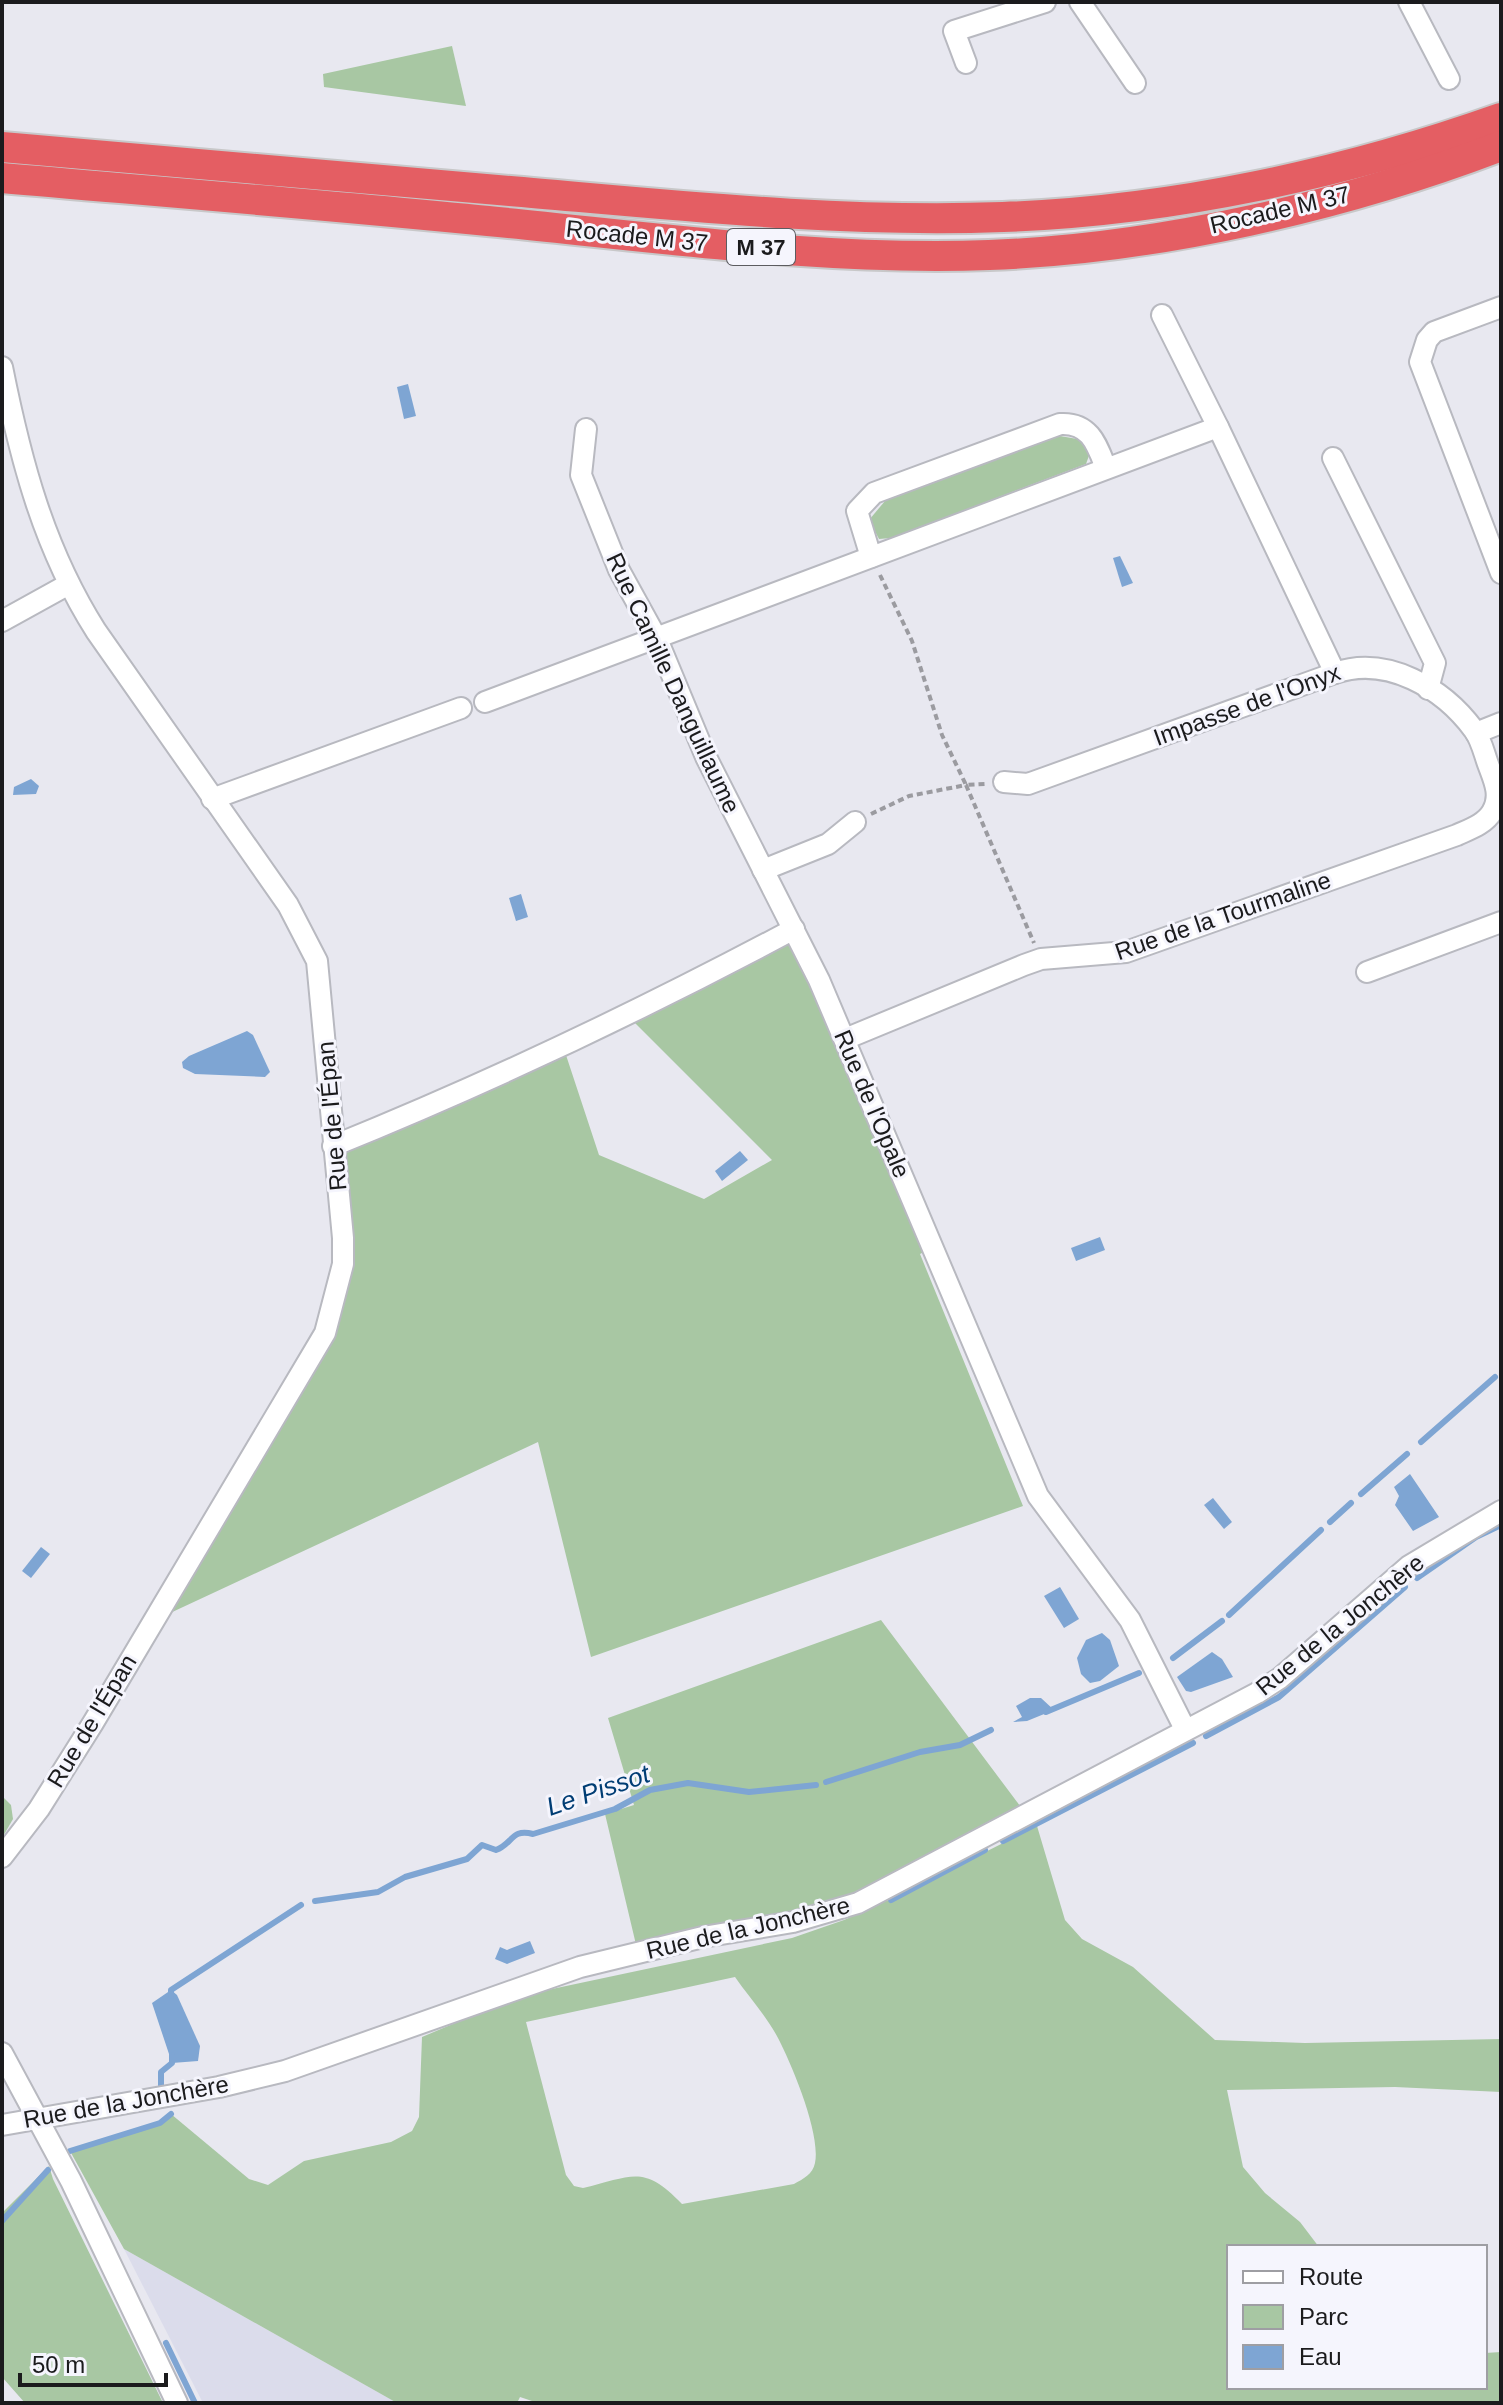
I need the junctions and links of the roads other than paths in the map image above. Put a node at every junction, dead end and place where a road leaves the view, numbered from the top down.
1 (1045, 2) edge
2 (1080, 2) edge
3 (1409, 2) edge
4 (966, 63) dead end
5 (1449, 79) dead end
6 (1135, 83) dead end
7 (1501, 118) edge
8 (1501, 146) edge
9 (2, 147) edge
10 (2, 178) edge
11 (1501, 307) edge
12 (1162, 315) dead end
13 (2, 367) edge
14 (1218, 427) junction
15 (586, 429) dead end
16 (1333, 458) dead end
17 (1106, 468) junction
18 (871, 557) junction
19 (1501, 573) edge
20 (69, 584) junction
21 (2, 621) edge
22 (657, 639) junction
23 (1335, 673) junction
24 (1428, 689) junction
25 (485, 702) dead end
26 (461, 708) dead end
27 (1501, 723) edge
28 (1476, 733) junction
29 (1004, 782) dead end
30 (212, 799) junction
31 (1497, 813) edge
32 (855, 822) road end
33 (763, 870) junction
34 (1501, 922) edge
35 (794, 929) junction
36 (1367, 972) dead end
37 (845, 1039) junction
38 (333, 1146) junction
39 (1501, 1511) edge
40 (1185, 1729) junction
41 (2, 1857) edge
42 (2, 2053) edge
43 (37, 2121) junction
44 (2, 2125) edge
45 (177, 2403) edge

1 - 4 street
2 - 6 street
3 - 5 street
7 - 9 highway, Rocade M 37 / M 37
8 - 10 highway, Rocade M 37 / M 37
11 - 19 street
12 - 14 street
13 - 20 street, Rue de l'Épan
14 - 17 street
14 - 23 street
15 - 22 street, Rue Camille Danguillaume
16 - 24 street
17 - 18 street
17 - 18 street
18 - 22 street
20 - 21 street
20 - 30 street, Rue de l'Épan
22 - 25 street
22 - 33 street, Rue Camille Danguillaume
23 - 24 street, Impasse de l'Onyx
23 - 29 street, Impasse de l'Onyx
24 - 28 street, Impasse de l'Onyx
26 - 30 street
27 - 28 street
28 - 31 street, Rue de la Tourmaline
30 - 38 street, Rue de l'Épan
31 - 37 street, Rue de la Tourmaline
32 - 33 street
33 - 35 street, Rue Camille Danguillaume
34 - 36 street
35 - 37 street, Rue de l'Opale
35 - 38 street
37 - 40 street, Rue de l'Opale
38 - 41 street, Rue de l'Épan
39 - 40 street, Rue de la Jonchère
40 - 43 street, Rue de la Jonchère
42 - 43 street
43 - 44 street, Rue de la Jonchère
43 - 45 street

